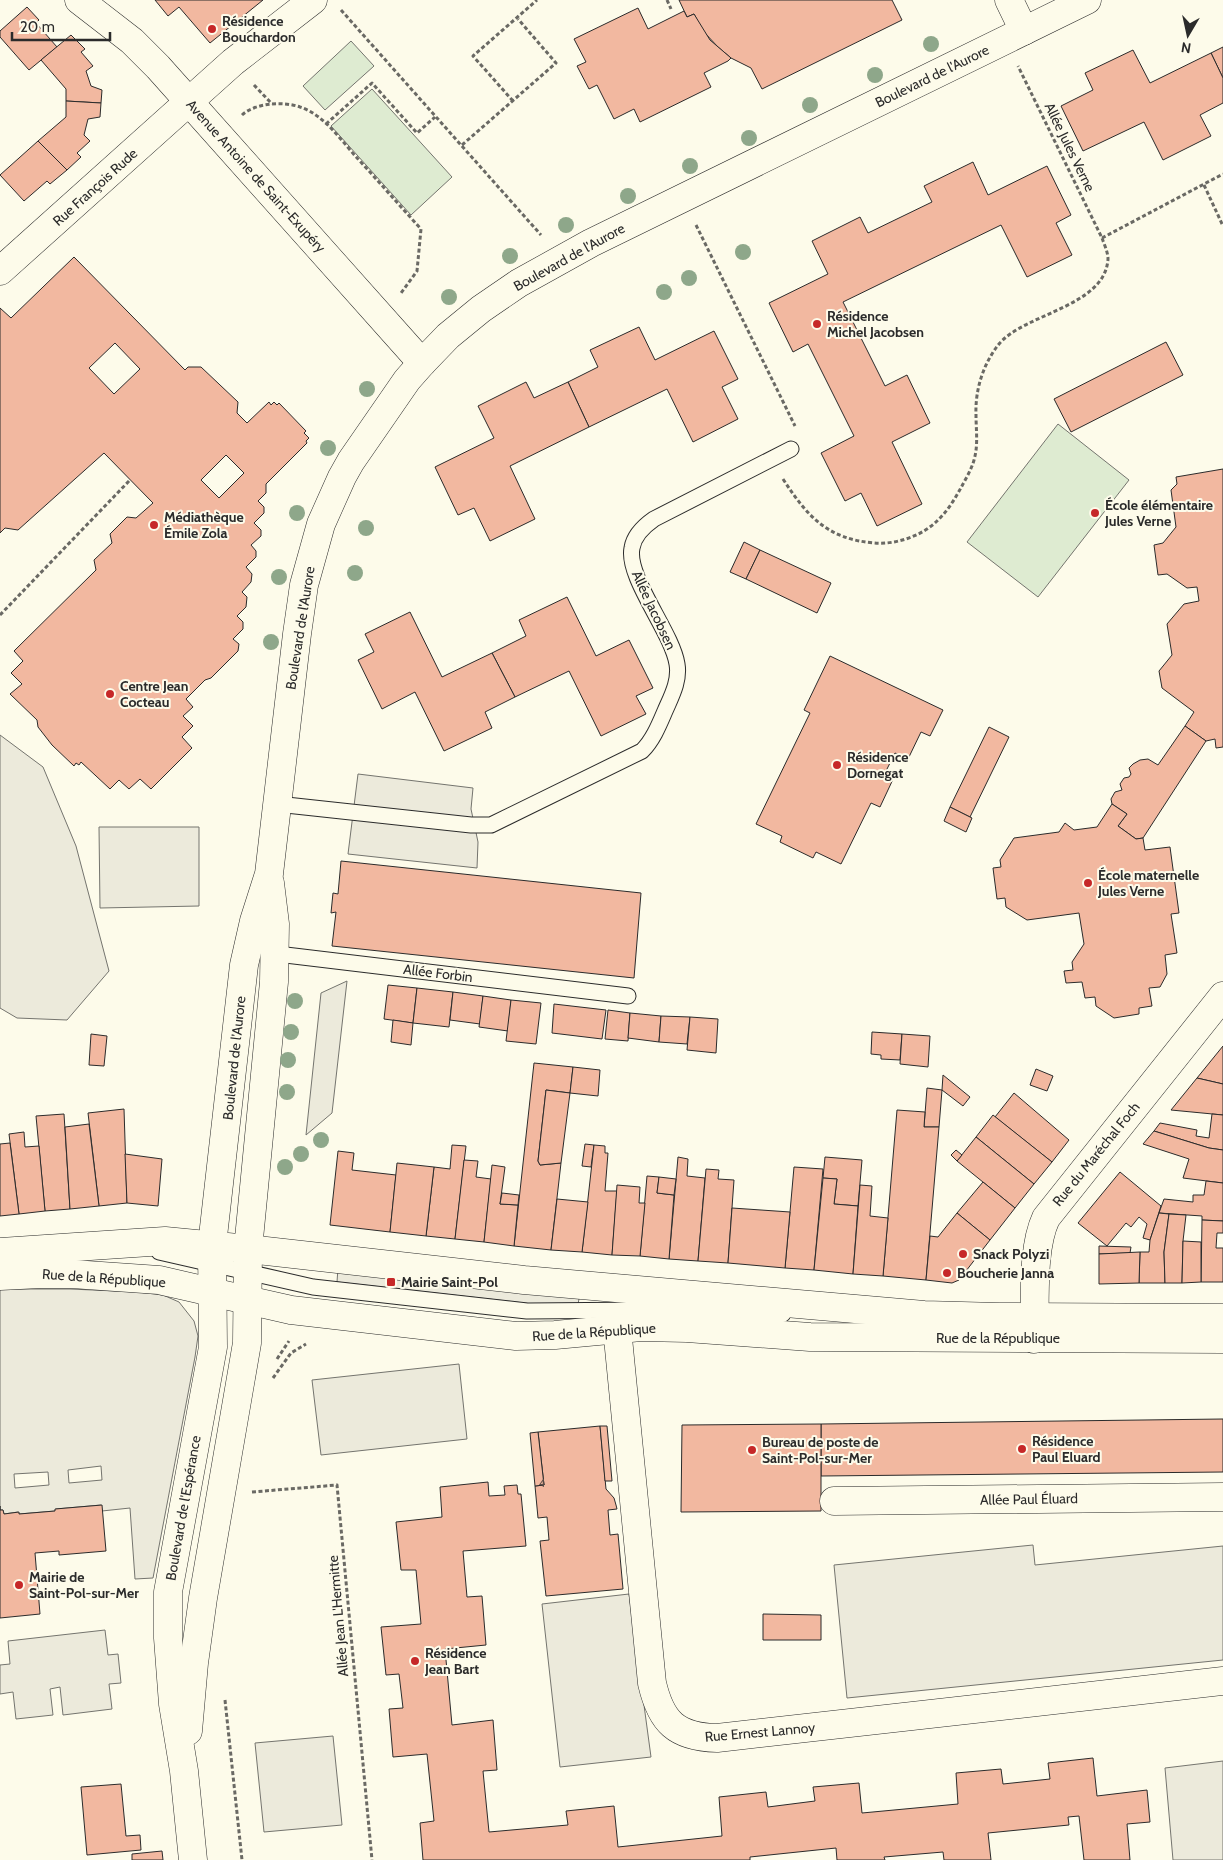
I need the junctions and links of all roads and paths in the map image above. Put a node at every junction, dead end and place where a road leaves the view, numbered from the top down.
1 (79, 0) edge
2 (537, 0) edge
3 (666, 0) edge
4 (1009, 0) edge
5 (1086, 0) edge
6 (326, 4) edge
7 (671, 9) dead end
8 (518, 18) junction
9 (1024, 31) junction
10 (1018, 66) dead end
11 (513, 100) junction
12 (190, 102) junction
13 (435, 117) junction
14 (326, 124) junction
15 (219, 135) junction
16 (462, 145) junction
17 (1223, 174) edge
18 (1204, 185) junction
19 (684, 198) junction
20 (1223, 226) edge
21 (1102, 238) junction
22 (561, 259) junction
23 (0, 271) edge
24 (380, 316) junction
25 (422, 363) junction
26 (791, 449) joint
27 (771, 459) junction
28 (130, 480) dead end
29 (0, 615) edge
30 (277, 804) junction
31 (269, 874) junction
32 (247, 951) junction
33 (275, 954) junction
34 (628, 996) dead end
35 (1223, 996) edge
36 (0, 1252) edge
37 (213, 1255) junction
38 (248, 1261) junction
39 (0, 1276) edge
40 (213, 1292) junction
41 (248, 1300) junction
42 (1223, 1318) edge
43 (617, 1328) junction
44 (1035, 1328) junction
45 (1223, 1339) edge
46 (222, 1493) junction
47 (1223, 1497) edge
48 (834, 1501) dead end
49 (1223, 1681) edge
50 (225, 1700) dead end
51 (184, 1770) junction
52 (193, 1860) edge
53 (242, 1860) edge
54 (372, 1860) edge

1 - 12 street, Avenue Antoine de Saint-Exupéry
2 - 8 path
3 - 7 path
4 - 9 street
5 - 9 street, Boulevard de l'Aurore
6 - 12 street, Rue François Rude
6 - 13 path
8 - 11 path
8 - 11 path
9 - 19 street, Boulevard de l'Aurore
10 - 21 path, Allée Jules Verne
11 - 16 path
12 - 15 street, Avenue Antoine de Saint-Exupéry
12 - 23 street, Rue François Rude
13 - 14 path
13 - 16 path
14 - 15 path
14 - 24 path
15 - 24 street, Avenue Antoine de Saint-Exupéry
16 - 22 path
17 - 18 path
18 - 20 path
18 - 21 path
19 - 22 street, Boulevard de l'Aurore
19 - 26 path
21 - 27 path, Allée Jules Verne
22 - 25 street, Boulevard de l'Aurore
24 - 25 street, Avenue Antoine de Saint-Exupéry
25 - 30 street, Boulevard de l'Aurore
26 - 27 lane, Allée Jacobsen
27 - 30 lane, Allée Jacobsen
28 - 29 path
30 - 31 street, Boulevard de l'Aurore
31 - 32 street, Boulevard de l'Aurore
31 - 33 street, Boulevard de l'Aurore
32 - 33 lane, Allée Forbin
32 - 37 street, Boulevard de l'Aurore
33 - 34 lane, Allée Forbin
33 - 38 street, Boulevard de l'Aurore
35 - 44 street, Rue du Maréchal Foch
36 - 37 street, Rue de la République
37 - 38 street, Rue de la République
37 - 40 street, Boulevard de l'Espérance
38 - 41 street, Boulevard de l'Espérance
38 - 44 street, Rue de la République
39 - 40 street, Rue de la République
40 - 41 street, Rue de la République
40 - 51 street, Boulevard de l'Espérance
41 - 43 street, Rue de la République
41 - 46 street, Boulevard de l'Espérance
42 - 44 street, Rue de la République
43 - 44 street, Rue de la République
43 - 49 street, Rue Ernest Lannoy
44 - 45 street, Rue de la République
46 - 51 street, Boulevard de l'Espérance
46 - 54 path, Allée Jean L'Hermitte
47 - 48 street, Allée Paul Éluard
50 - 53 path
51 - 52 street, Boulevard de l'Espérance

